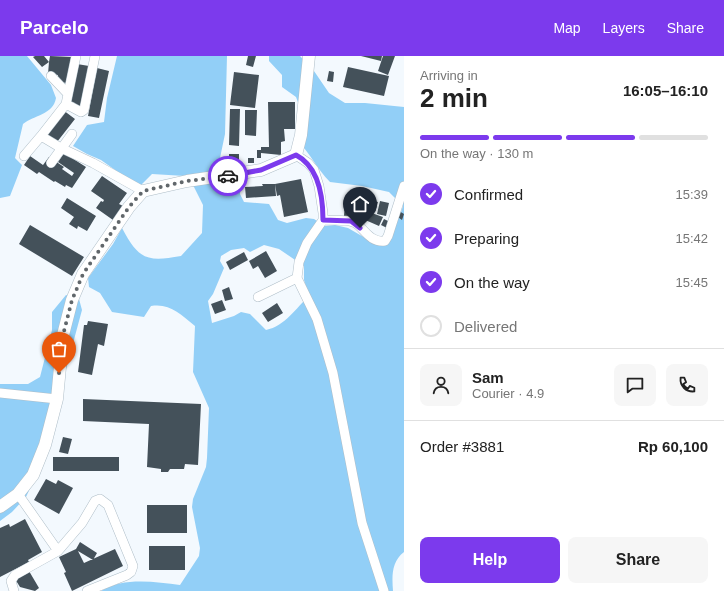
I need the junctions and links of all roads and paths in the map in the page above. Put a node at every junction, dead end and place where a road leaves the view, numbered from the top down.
1 (76, 56) edge
2 (95, 56) edge
3 (309, 56) edge
4 (51, 76) dead end
5 (67, 99) junction
6 (72, 134) dead end
7 (41, 136) junction
8 (61, 148) junction
9 (296, 155) junction
10 (24, 156) dead end
11 (51, 163) dead end
12 (404, 186) edge
13 (143, 191) junction
14 (323, 220) junction
15 (297, 278) junction
16 (258, 297) dead end
17 (0, 393) edge
18 (57, 399) junction
19 (18, 494) junction
20 (0, 507) edge
21 (58, 551) junction
22 (14, 591) edge
23 (87, 591) edge
24 (384, 591) edge

1 - 5 street
2 - 5 street
3 - 9 main road
4 - 5 street
5 - 7 street
6 - 8 street
7 - 8 street
7 - 10 street
8 - 11 street
8 - 13 street
9 - 13 main road
9 - 14 street
12 - 14 street
13 - 18 main road
14 - 15 street
15 - 16 street
15 - 24 street
17 - 18 street
18 - 19 main road
19 - 20 main road
19 - 21 street
21 - 22 street
21 - 23 street

